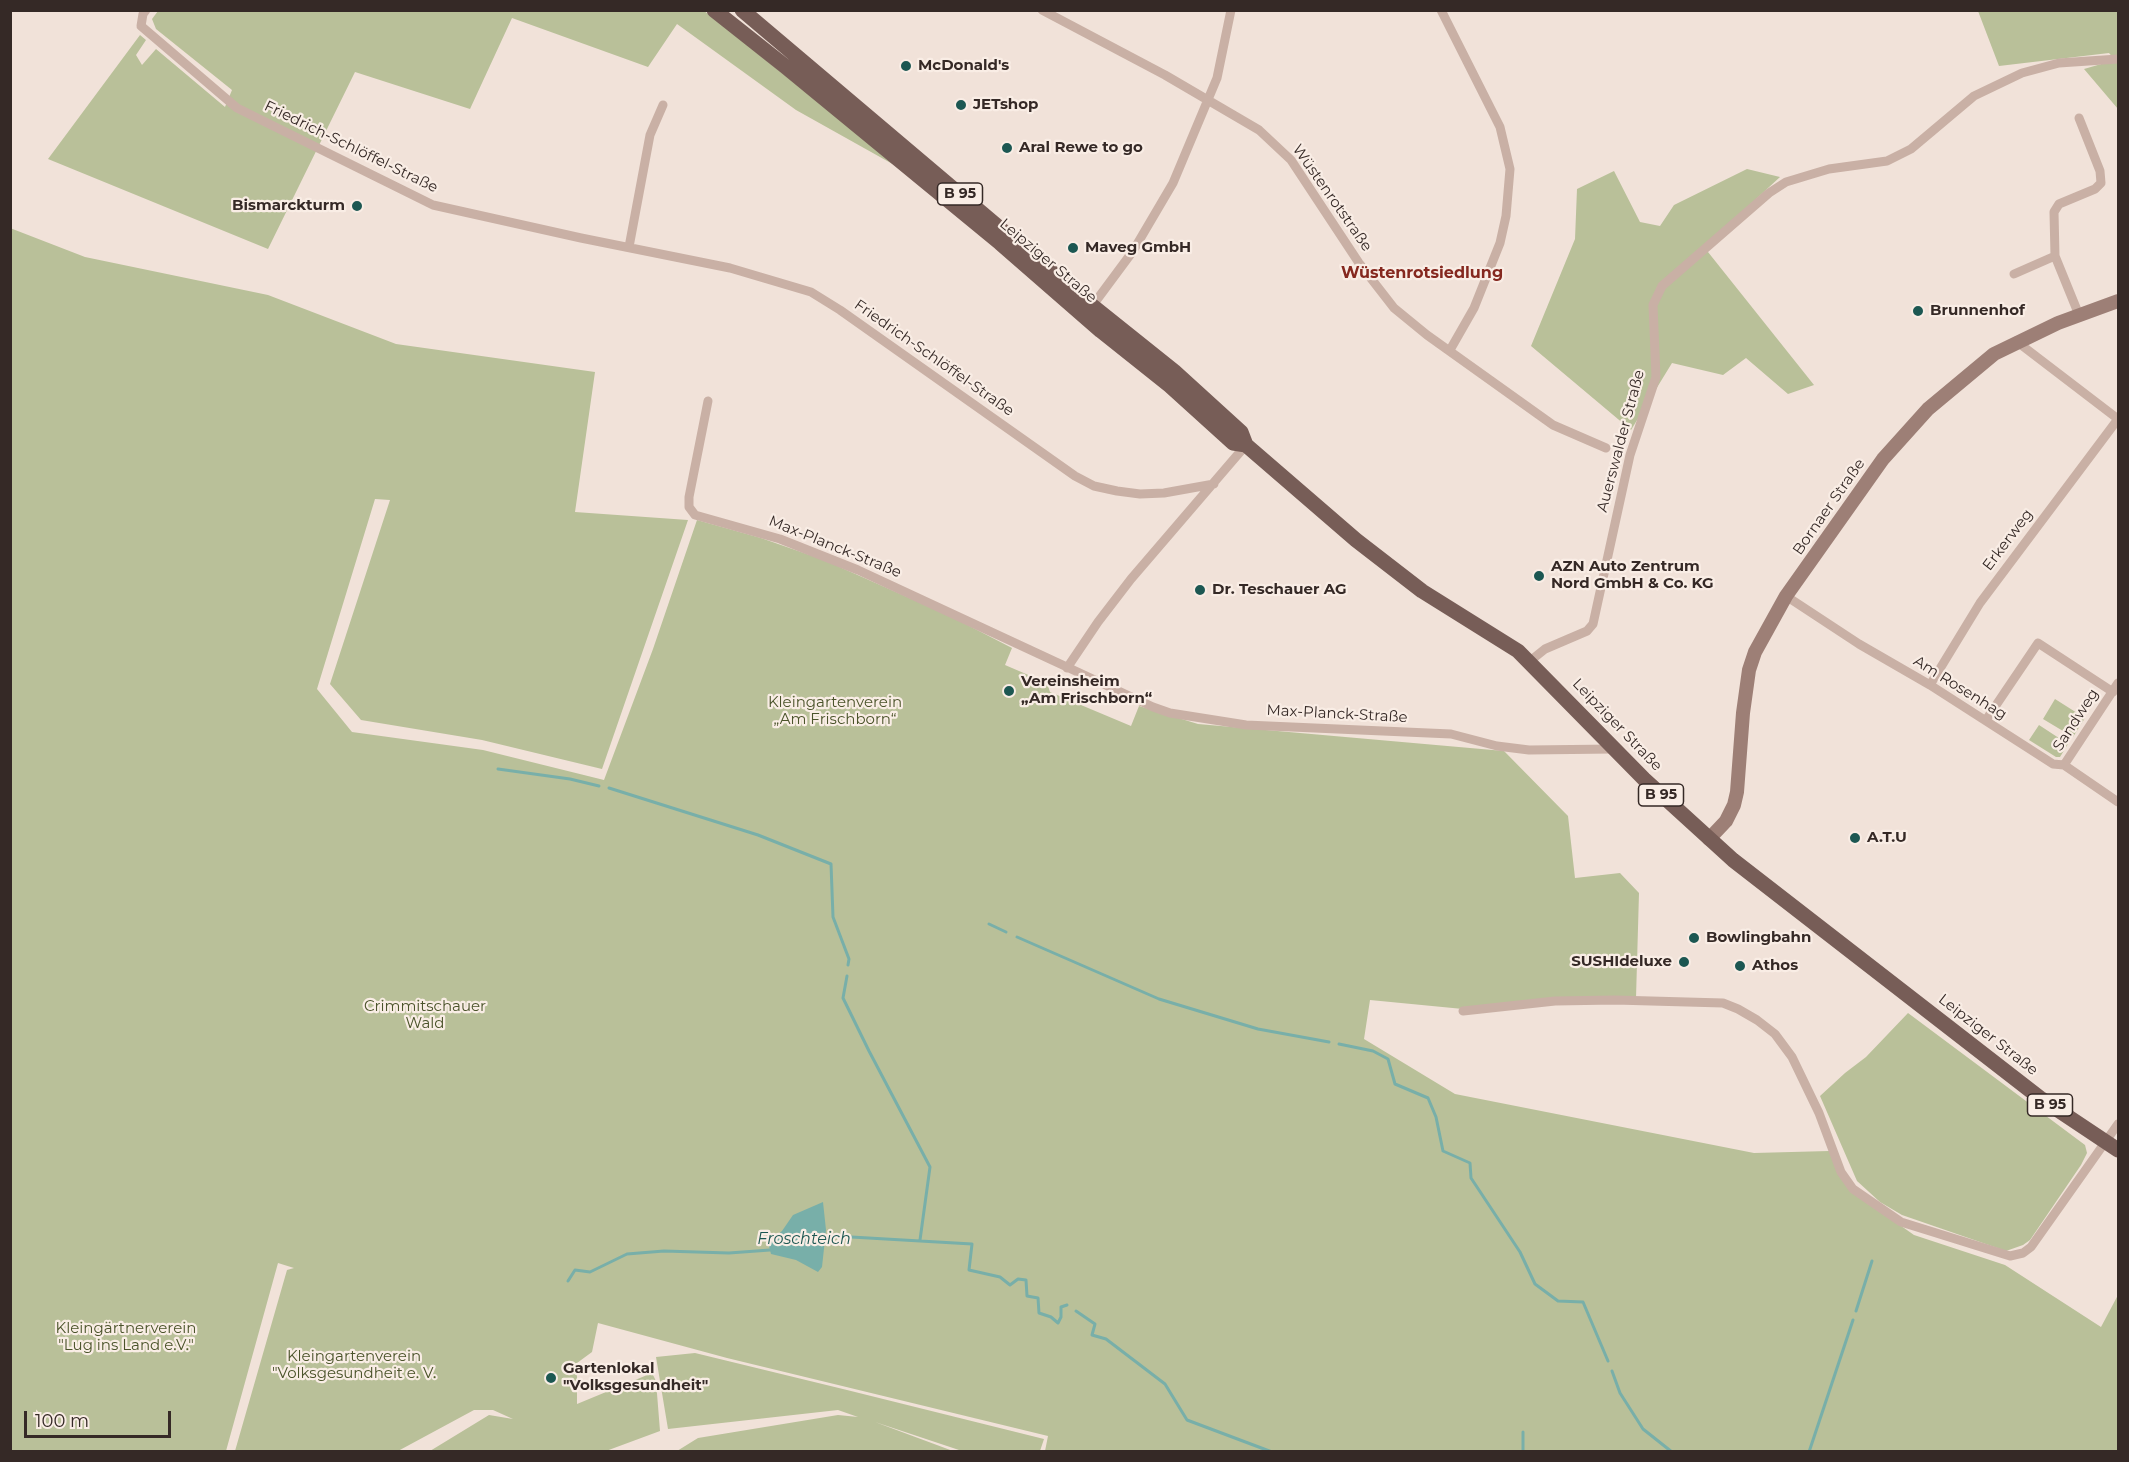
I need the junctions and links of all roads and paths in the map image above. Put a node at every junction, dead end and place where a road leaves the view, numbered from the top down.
1 (146, 10) edge
2 (714, 10) edge
3 (1042, 10) edge
4 (1231, 10) edge
5 (1441, 10) edge
6 (748, 13) edge
7 (2118, 59) edge
8 (1208, 101) junction
9 (663, 105) dead end
10 (2079, 118) dead end
11 (629, 247) junction
12 (2055, 256) junction
13 (2014, 274) dead end
14 (2118, 301) edge
15 (1089, 311) junction
16 (2079, 315) junction
17 (2016, 341) junction
18 (1450, 350) junction
19 (708, 401) dead end
20 (2118, 419) edge
21 (1246, 445) junction
22 (1606, 448) dead end
23 (1214, 484) junction
24 (1786, 596) junction
25 (1530, 661) junction
26 (1067, 668) junction
27 (2118, 683) edge
28 (1930, 685) junction
29 (2113, 692) junction
30 (1986, 720) junction
31 (1614, 749) junction
32 (2064, 765) junction
33 (2118, 802) edge
34 (1709, 839) junction
35 (1463, 1011) dead end
36 (2118, 1124) edge
37 (2112, 1146) edge

1 - 11 street, Friedrich-Schlöffel-Straße
2 - 15 main road, Leipziger Straße / B 95
3 - 8 street, Wüstenrotstraße
4 - 8 street
5 - 18 street
6 - 15 main road, Leipziger Straße / B 95
7 - 25 street, Auerswalder Straße
8 - 15 street
8 - 18 street, Wüstenrotstraße
9 - 11 street
10 - 12 street
11 - 23 street, Friedrich-Schlöffel-Straße
12 - 13 street
12 - 16 street
14 - 16 main road, Bornaer Straße
15 - 21 main road, Leipziger Straße / B 95
16 - 17 main road, Bornaer Straße
17 - 20 street
17 - 24 main road, Bornaer Straße
18 - 22 street, Wüstenrotstraße
19 - 26 street, Max-Planck-Straße
20 - 28 street, Erkerweg
21 - 23 street
21 - 25 main road, Leipziger Straße / B 95
23 - 26 street
24 - 28 street, Am Rosenhag
24 - 34 main road, Bornaer Straße
25 - 31 main road, Leipziger Straße / B 95
26 - 31 street, Max-Planck-Straße
27 - 29 street, Sandweg
28 - 30 street, Am Rosenhag
29 - 30 street, Sandweg
29 - 32 street, Sandweg
30 - 32 street, Am Rosenhag
31 - 34 main road, Leipziger Straße / B 95
32 - 33 street, Am Rosenhag
34 - 37 main road, Leipziger Straße / B 95
35 - 37 street
36 - 37 street

